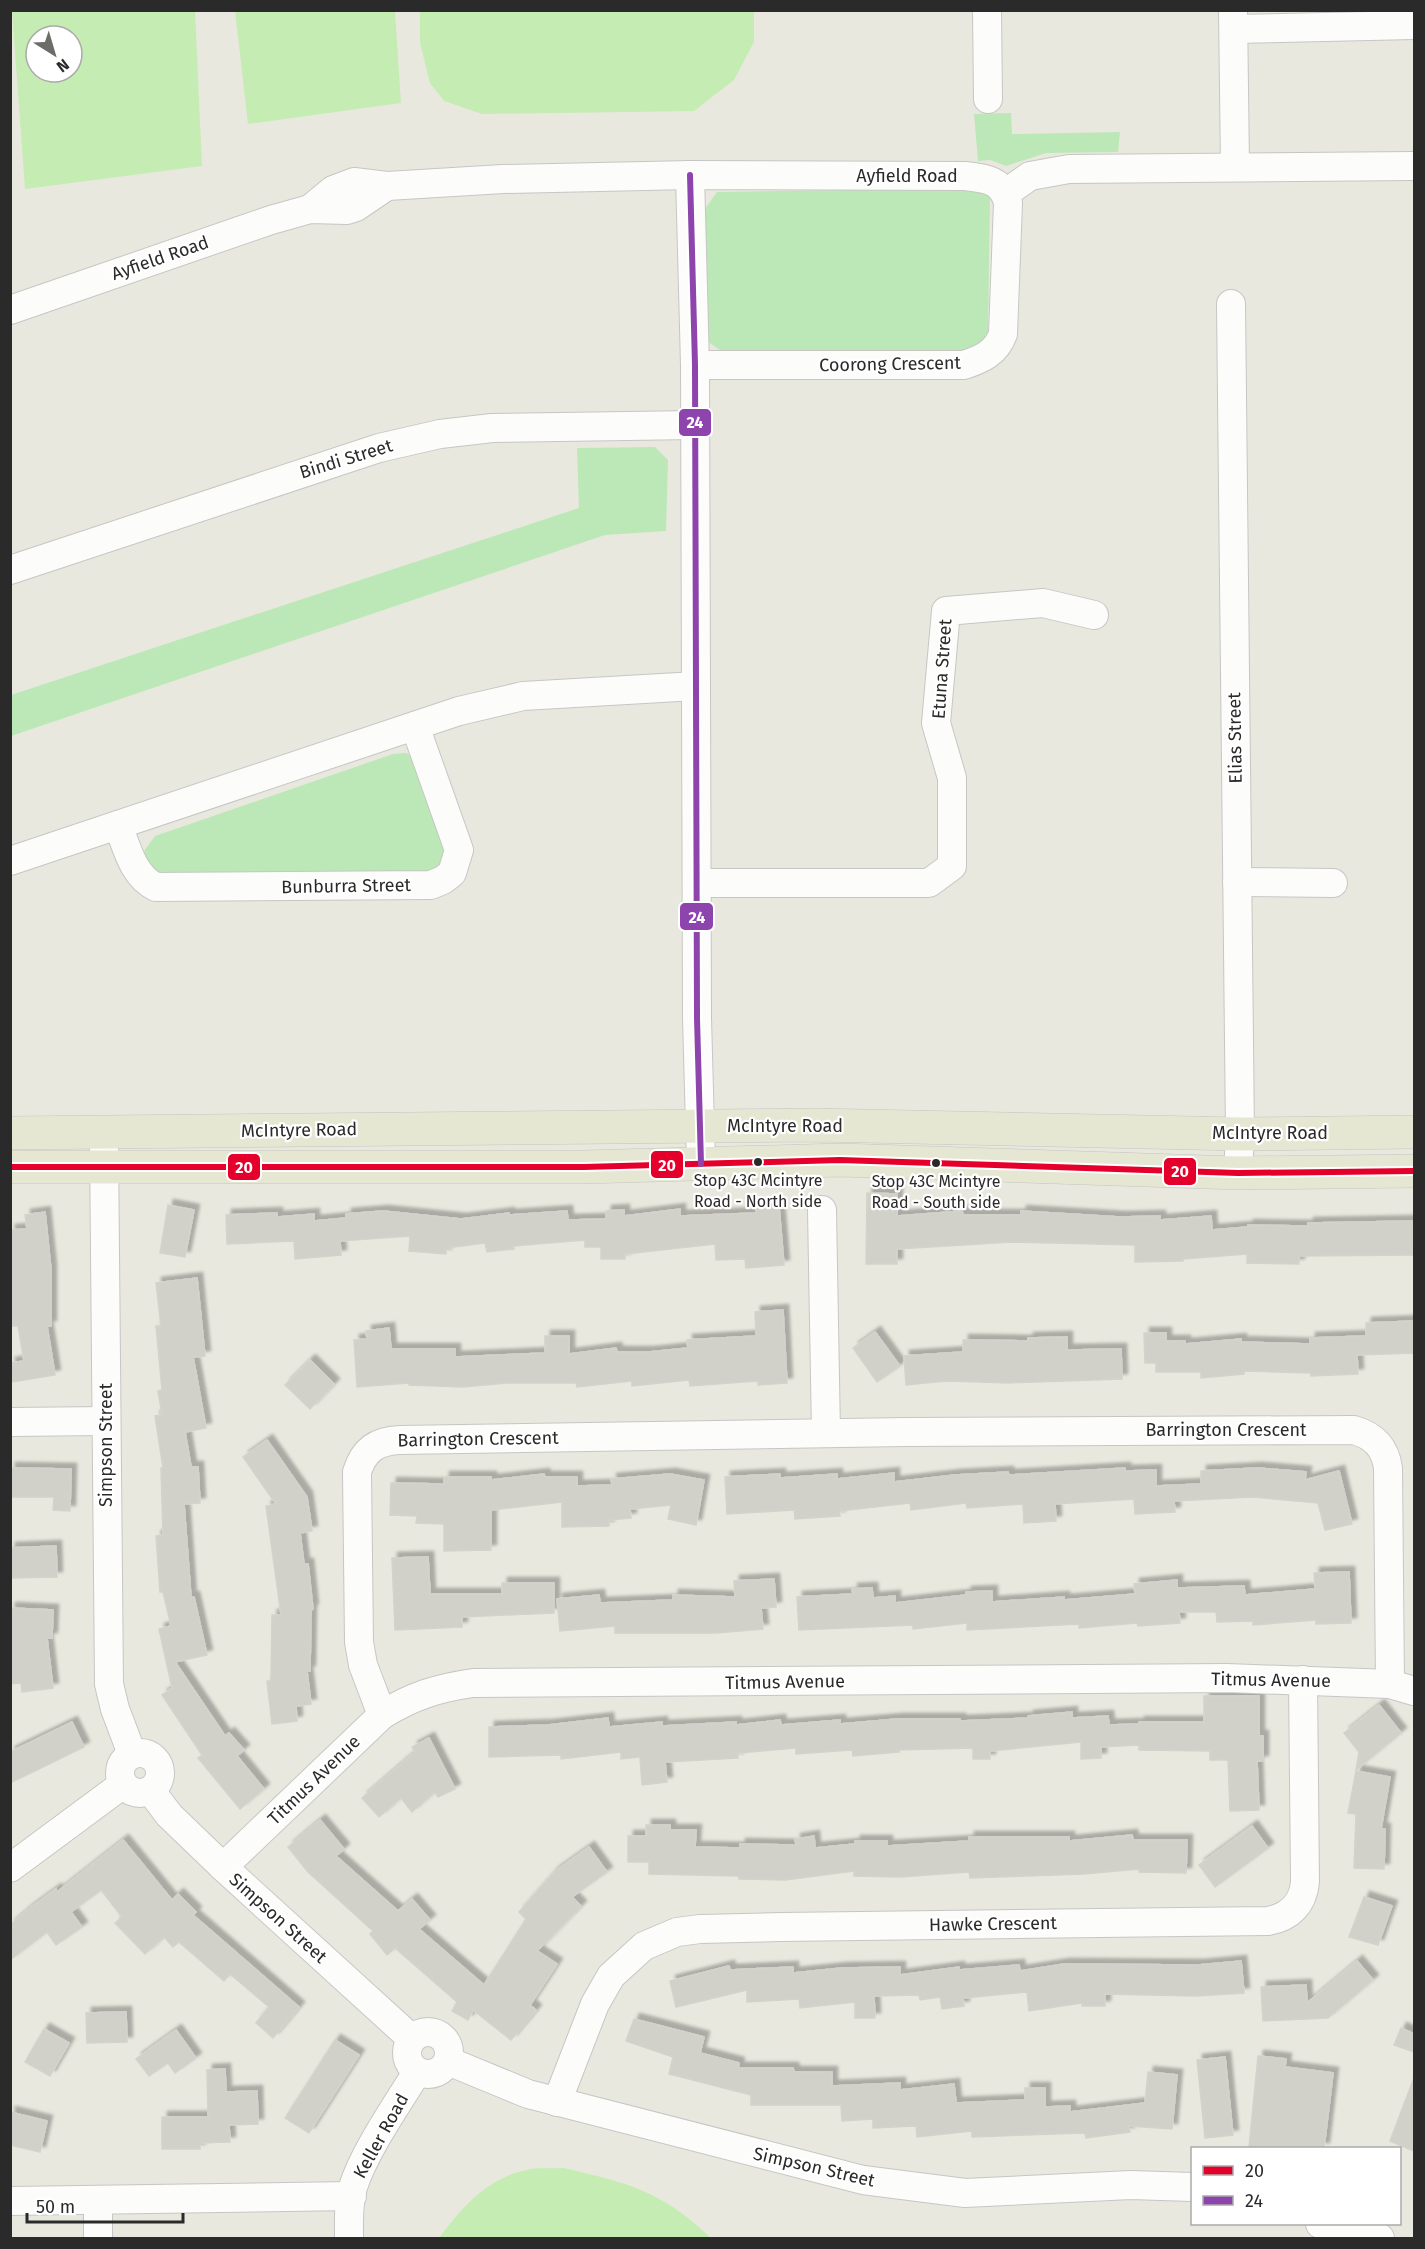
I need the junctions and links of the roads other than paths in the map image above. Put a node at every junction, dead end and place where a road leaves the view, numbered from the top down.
1 (987, 10) edge
2 (1234, 20) edge
3 (1414, 25) edge
4 (988, 99) dead end
5 (1414, 166) edge
6 (1235, 167) junction
7 (690, 175) junction
8 (1006, 194) junction
9 (1231, 304) dead end
10 (10, 310) edge
11 (695, 365) junction
12 (695, 425) junction
13 (10, 570) edge
14 (1094, 615) dead end
15 (696, 686) junction
16 (415, 726) junction
17 (118, 825) junction
18 (10, 861) edge
19 (1237, 882) junction
20 (697, 883) junction
21 (1333, 883) dead end
22 (701, 1126) junction
23 (1414, 1132) edge
24 (10, 1133) edge
25 (104, 1133) junction
26 (1240, 1134) junction
27 (701, 1164) junction
28 (10, 1167) edge
29 (103, 1167) junction
30 (1414, 1171) edge
31 (1238, 1173) junction
32 (822, 1210) dead end
33 (106, 1421) junction
34 (10, 1422) edge
35 (826, 1433) junction
36 (1304, 1680) junction
37 (1402, 1688) edge
38 (382, 1715) junction
39 (132, 1754) junction
40 (123, 1785) junction
41 (151, 1791) junction
42 (223, 1867) junction
43 (10, 1868) edge
44 (412, 2039) junction
45 (448, 2061) junction
46 (417, 2072) junction
47 (557, 2102) junction
48 (1191, 2187) edge
49 (352, 2196) junction
50 (98, 2200) junction
51 (10, 2201) edge
52 (1325, 2225) edge
53 (1353, 2236) edge
54 (98, 2238) edge
55 (349, 2238) edge
56 (1380, 2238) edge

1 - 4 street
2 - 3 street
2 - 6 street
5 - 6 street
6 - 8 street
7 - 8 street, Ayfield Road
7 - 10 street, Ayfield Road
7 - 11 street
8 - 11 street, Coorong Crescent
9 - 19 street, Elias Street
11 - 12 street
12 - 13 street, Bindi Street
12 - 15 street
14 - 20 street, Etuna Street
15 - 16 street
15 - 20 street
16 - 17 street
16 - 17 street, Bunburra Street
17 - 18 street
19 - 21 street
19 - 26 street, Elias Street
20 - 22 street
22 - 25 main road, McIntyre Road
22 - 26 main road, McIntyre Road
22 - 27 street
23 - 26 main road, McIntyre Road
24 - 25 main road, McIntyre Road
25 - 29 street, Simpson Street
26 - 31 street, Elias Street
27 - 29 main road, McIntyre Road
27 - 31 main road, McIntyre Road
28 - 29 main road, McIntyre Road
29 - 33 street, Simpson Street
30 - 31 main road, McIntyre Road
32 - 35 street
33 - 34 street
33 - 39 street, Simpson Street
35 - 37 street, Barrington Crescent
35 - 38 street, Barrington Crescent
36 - 37 street, Titmus Avenue
36 - 38 street, Titmus Avenue
36 - 47 street, Hawke Crescent
38 - 42 street, Titmus Avenue
39 - 40 street
39 - 41 street
40 - 41 street
40 - 43 street
41 - 42 street, Simpson Street
42 - 44 street, Simpson Street
44 - 45 street
44 - 46 street
45 - 46 street
45 - 47 street, Simpson Street
46 - 49 street, Keller Road
47 - 48 street, Simpson Street
49 - 50 street
49 - 55 street, Keller Road
50 - 51 street
50 - 54 street
52 - 53 street
53 - 56 street

